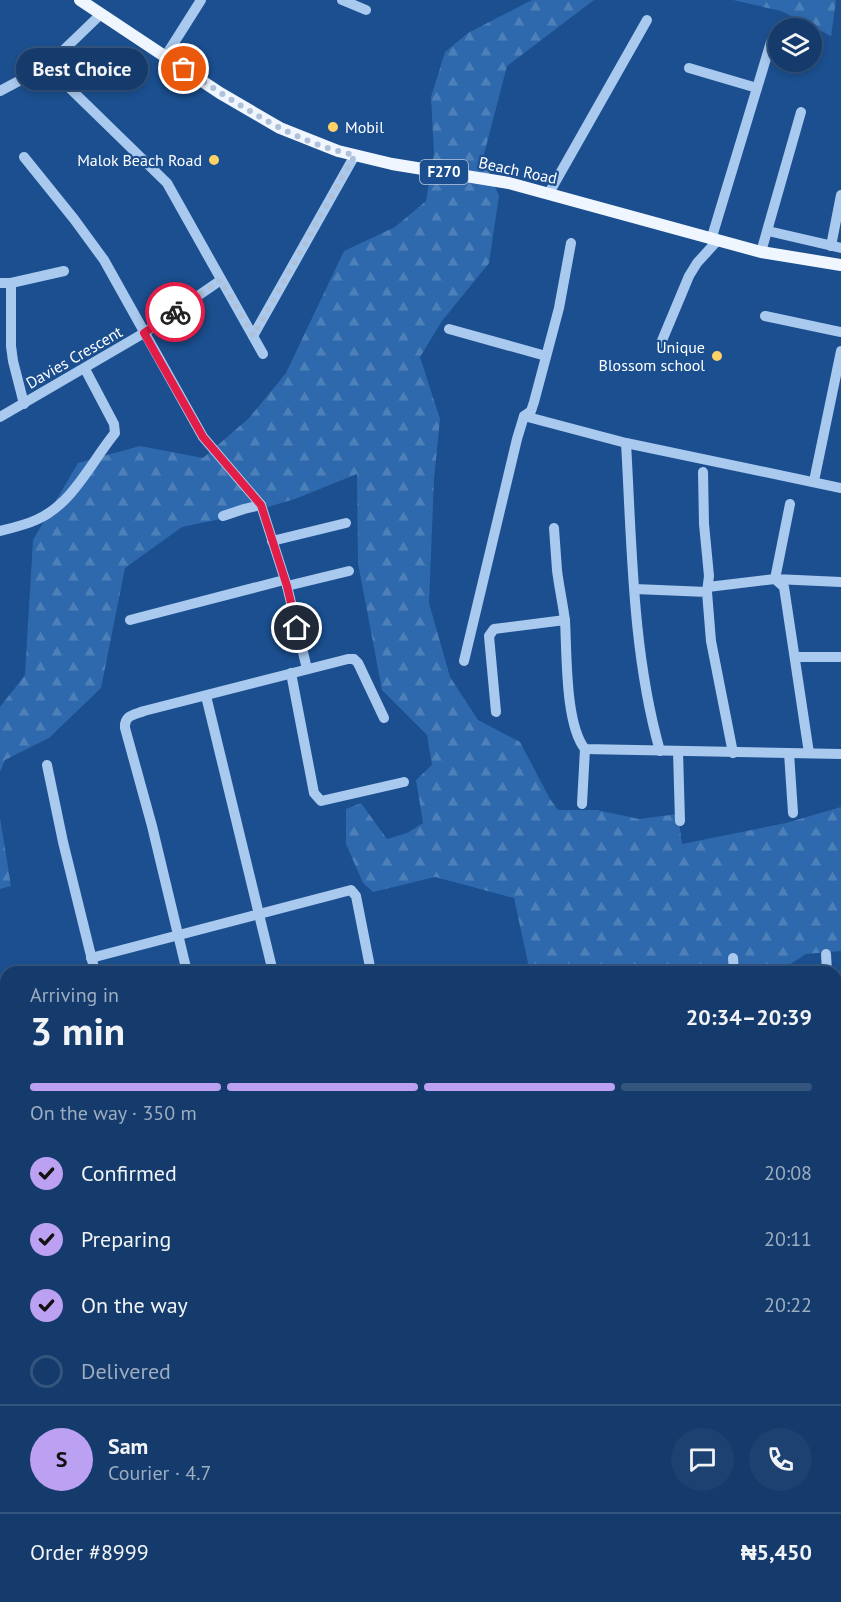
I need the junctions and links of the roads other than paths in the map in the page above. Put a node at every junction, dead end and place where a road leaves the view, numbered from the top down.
1 (80, 0) edge
2 (201, 0) edge
3 (342, 0) edge
4 (366, 10) dead end
5 (100, 15) junction
6 (647, 20) dead end
7 (768, 52) edge
8 (165, 57) junction
9 (47, 66) junction
10 (688, 68) dead end
11 (757, 88) junction
12 (0, 91) edge
13 (801, 112) dead end
14 (355, 155) junction
15 (24, 157) dead end
16 (549, 193) junction
17 (841, 195) edge
18 (768, 231) junction
19 (714, 241) junction
20 (571, 243) dead end
21 (836, 247) edge
22 (761, 252) junction
23 (841, 266) edge
24 (64, 271) dead end
25 (221, 280) junction
26 (6, 283) edge
27 (765, 316) dead end
28 (449, 329) dead end
29 (841, 332) edge
30 (144, 333) junction
31 (253, 336) junction
32 (661, 343) dead end
33 (841, 351) edge
34 (263, 354) dead end
35 (546, 356) junction
36 (85, 369) junction
37 (24, 404) junction
38 (524, 416) junction
39 (0, 417) edge
40 (626, 443) junction
41 (703, 472) dead end
42 (814, 481) junction
43 (841, 488) edge
44 (790, 504) dead end
45 (261, 505) junction
46 (223, 516) dead end
47 (346, 523) dead end
48 (554, 528) dead end
49 (0, 531) edge
50 (272, 541) junction
51 (349, 571) dead end
52 (775, 579) junction
53 (841, 582) edge
54 (285, 583) junction
55 (635, 589) junction
56 (707, 590) junction
57 (130, 620) dead end
58 (565, 620) junction
59 (795, 657) junction
60 (841, 657) edge
61 (464, 662) dead end
62 (307, 669) junction
63 (291, 673) junction
64 (206, 696) junction
65 (496, 712) dead end
66 (384, 718) dead end
67 (585, 749) junction
68 (660, 751) junction
69 (678, 752) junction
70 (733, 753) junction
71 (789, 753) junction
72 (809, 753) junction
73 (841, 754) edge
74 (47, 765) dead end
75 (404, 782) dead end
76 (582, 804) dead end
77 (794, 813) dead end
78 (680, 820) dead end
79 (258, 914) junction
80 (177, 934) junction
81 (826, 954) dead end
82 (92, 958) junction
83 (733, 958) dead end
84 (94, 966) edge
85 (185, 966) edge
86 (271, 966) edge
87 (370, 966) edge
88 (734, 966) edge
89 (827, 966) edge

1 - 5 main road, Beach Road / F270
2 - 8 street
3 - 4 street
5 - 8 main road, Beach Road / F270
5 - 9 street
6 - 16 street
7 - 11 street
8 - 14 main road, Beach Road / F270
9 - 12 street
9 - 25 street
10 - 11 street
11 - 19 street
13 - 18 street
14 - 16 main road, Beach Road / F270
14 - 31 street
15 - 30 street
16 - 19 main road, Beach Road / F270
17 - 21 street
18 - 21 street
18 - 22 street
19 - 22 main road, Beach Road / F270
19 - 32 street
20 - 35 street
22 - 23 main road, Beach Road / F270
24 - 26 street
25 - 30 street, Davies Crescent
25 - 31 street
26 - 37 street
27 - 29 street
28 - 35 street
30 - 36 street, Davies Crescent
30 - 45 street
31 - 34 street
33 - 42 street
35 - 38 street
36 - 37 street, Davies Crescent
36 - 49 street
37 - 39 street, Davies Crescent
38 - 40 street
38 - 61 street
40 - 42 street
40 - 55 street
41 - 56 street
42 - 43 street
44 - 52 street
45 - 46 street
45 - 50 street
47 - 50 street
48 - 58 street
50 - 54 street
51 - 54 street
52 - 53 street
52 - 56 street
52 - 59 street
54 - 57 street
54 - 62 street
55 - 56 street
55 - 68 street
56 - 70 street
58 - 65 street
58 - 67 street
59 - 60 street
59 - 72 street
62 - 63 street
62 - 66 street
63 - 64 street
63 - 75 street
64 - 79 street
64 - 80 street
67 - 68 street
67 - 76 street
68 - 69 street
69 - 70 street
69 - 78 street
70 - 71 street
71 - 72 street
71 - 77 street
72 - 73 street
74 - 82 street
79 - 80 street
79 - 86 street
79 - 87 street
80 - 82 street
80 - 85 street
81 - 89 street
82 - 84 street
83 - 88 street

